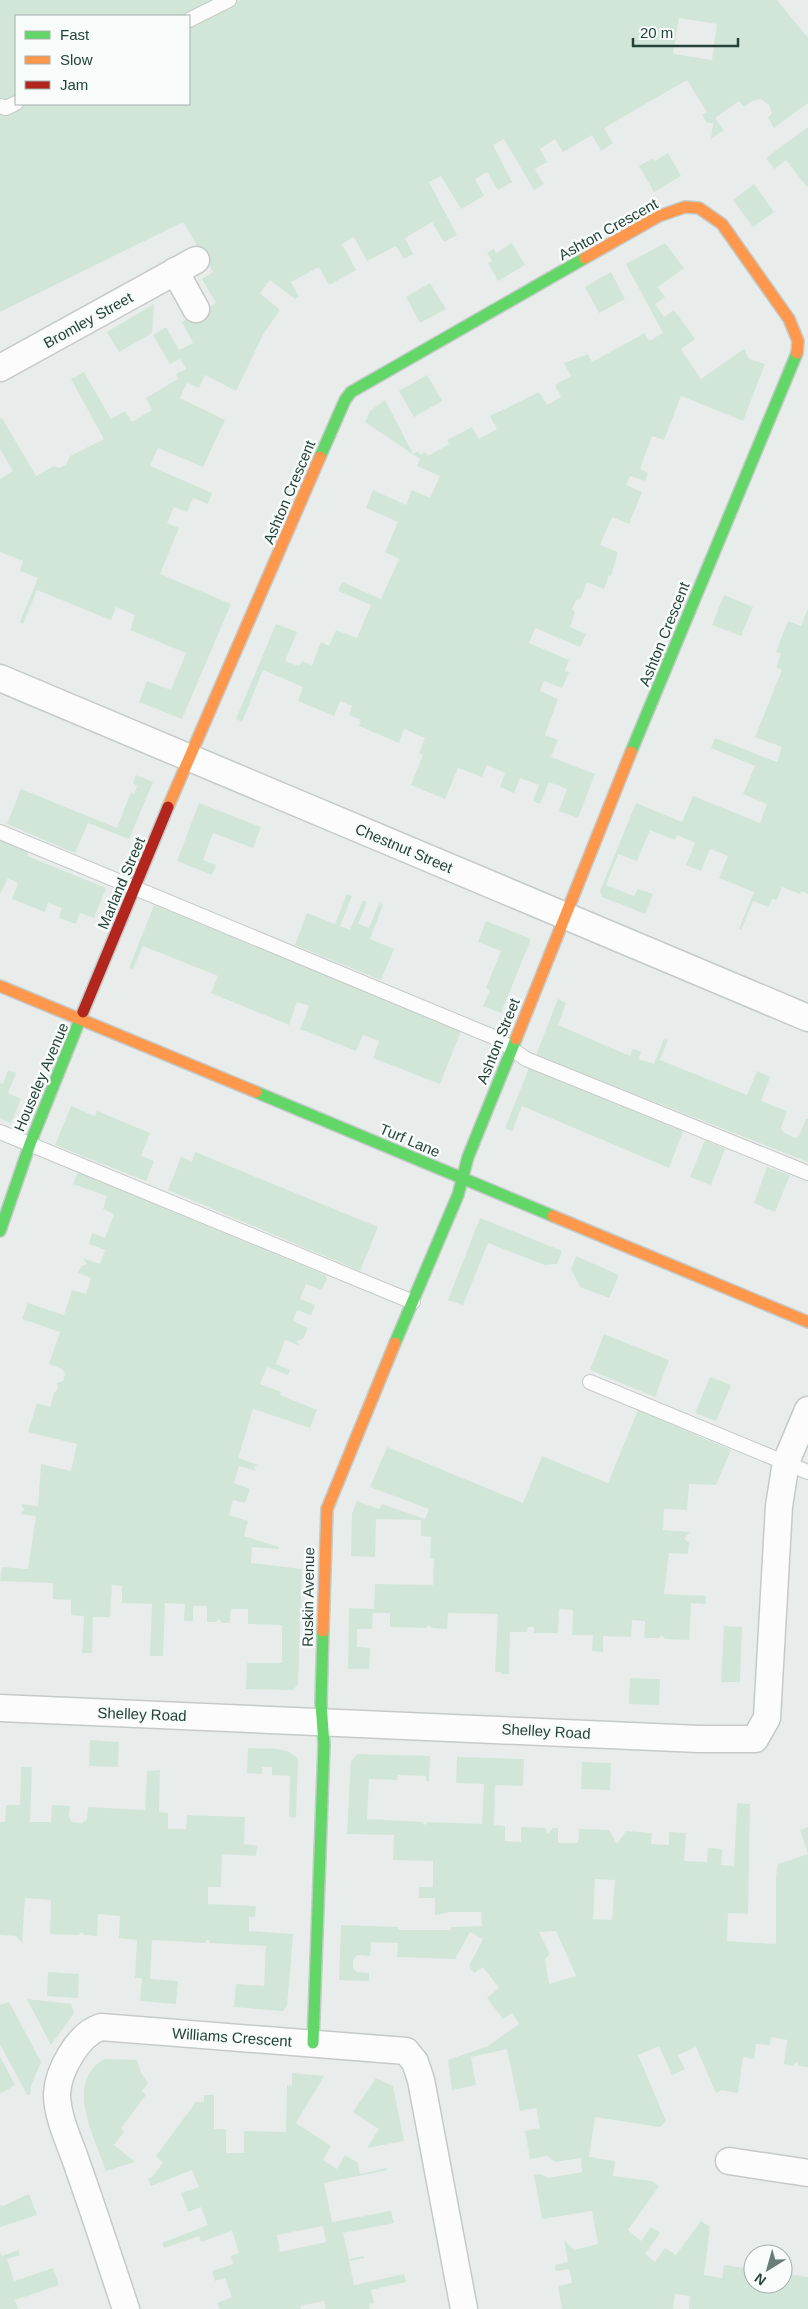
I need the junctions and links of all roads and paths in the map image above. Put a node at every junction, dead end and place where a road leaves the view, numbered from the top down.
1 (229, 0) edge
2 (190, 20) edge
3 (15, 104) edge
4 (0, 106) edge
5 (196, 309) dead end
6 (0, 368) edge
7 (0, 678) edge
8 (190, 757) junction
9 (0, 832) edge
10 (133, 889) junction
11 (565, 916) junction
12 (0, 986) edge
13 (808, 1018) edge
14 (82, 1020) junction
15 (511, 1047) junction
16 (0, 1132) edge
17 (30, 1144) junction
18 (808, 1173) edge
19 (462, 1179) junction
20 (0, 1231) edge
21 (413, 1302) junction
22 (808, 1322) edge
23 (590, 1382) dead end
24 (808, 1410) edge
25 (797, 1467) edge
26 (0, 1708) edge
27 (323, 1721) junction
28 (313, 2043) junction
29 (730, 2161) dead end
30 (808, 2173) edge
31 (126, 2309) edge
32 (464, 2309) edge

1 - 2 lane
3 - 4 lane
5 - 6 street, Bromley Street
7 - 8 street, Chestnut Street
8 - 10 street, Marland Street
8 - 11 street, Chestnut Street
8 - 11 street, Ashton Crescent
9 - 10 lane
10 - 14 street, Marland Street
10 - 15 lane
11 - 13 street, Chestnut Street
11 - 15 street, Ashton Street
12 - 14 street, Turf Lane
14 - 17 street, Houseley Avenue
14 - 19 street, Turf Lane
15 - 18 lane
15 - 19 street, Ashton Street
16 - 17 lane
17 - 20 street, Houseley Avenue
17 - 21 lane
19 - 21 street, Ruskin Avenue
19 - 22 street, Turf Lane
21 - 27 street, Ruskin Avenue
23 - 25 lane
24 - 25 street, Shelley Road
25 - 27 street, Shelley Road
26 - 27 street, Shelley Road
27 - 28 street, Ruskin Avenue
28 - 31 street, Williams Crescent
28 - 32 street, Williams Crescent
29 - 30 street

